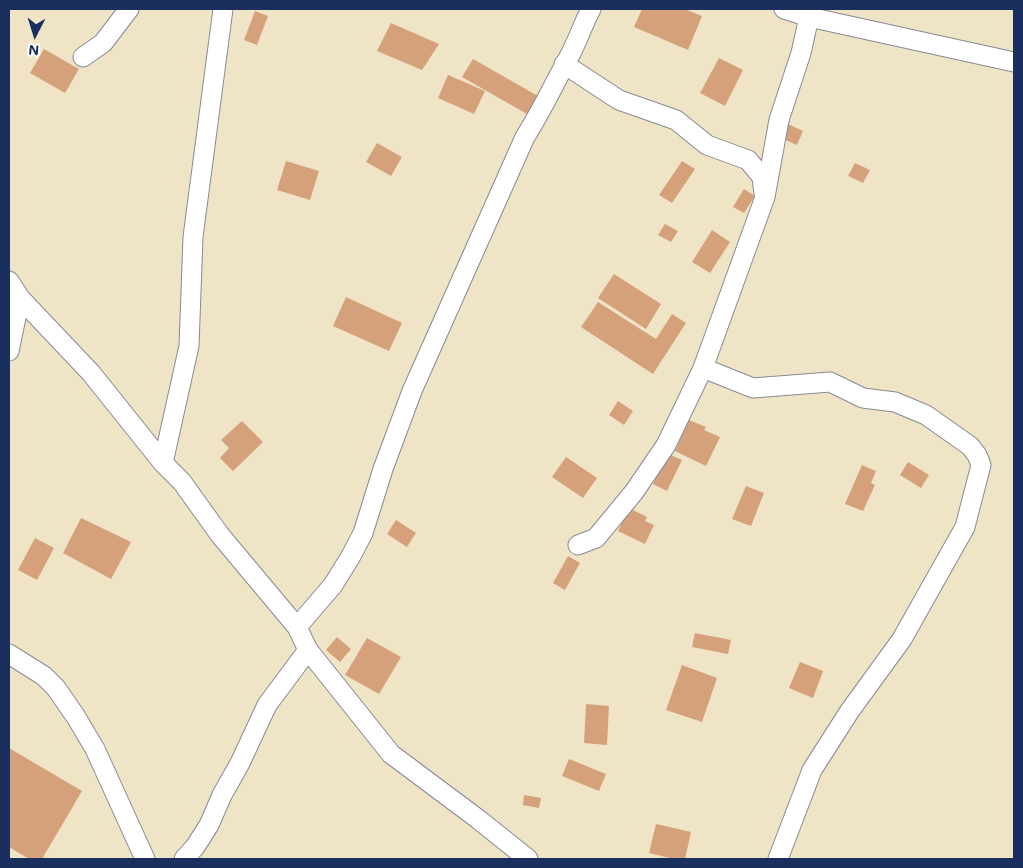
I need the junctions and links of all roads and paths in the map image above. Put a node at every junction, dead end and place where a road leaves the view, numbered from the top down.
1 (130, 9) edge
2 (223, 9) edge
3 (591, 9) edge
4 (784, 9) edge
5 (809, 16) junction
6 (841, 16) edge
7 (83, 57) dead end
8 (1014, 62) edge
9 (564, 64) junction
10 (765, 197) junction
11 (9, 281) edge
12 (20, 298) junction
13 (9, 351) edge
14 (703, 368) junction
15 (163, 463) junction
16 (578, 545) dead end
17 (297, 627) junction
18 (308, 650) junction
19 (9, 654) edge
20 (145, 859) edge
21 (184, 859) edge
22 (528, 859) edge
23 (778, 859) edge

1 - 7 street
2 - 15 street
3 - 9 street
4 - 5 street
5 - 6 street
5 - 10 street
6 - 8 street
9 - 10 street
9 - 17 street
10 - 14 street
11 - 12 street
12 - 13 street
12 - 15 street
14 - 16 street
14 - 23 street
15 - 17 street
17 - 18 street
18 - 21 street
18 - 22 street
19 - 20 street

